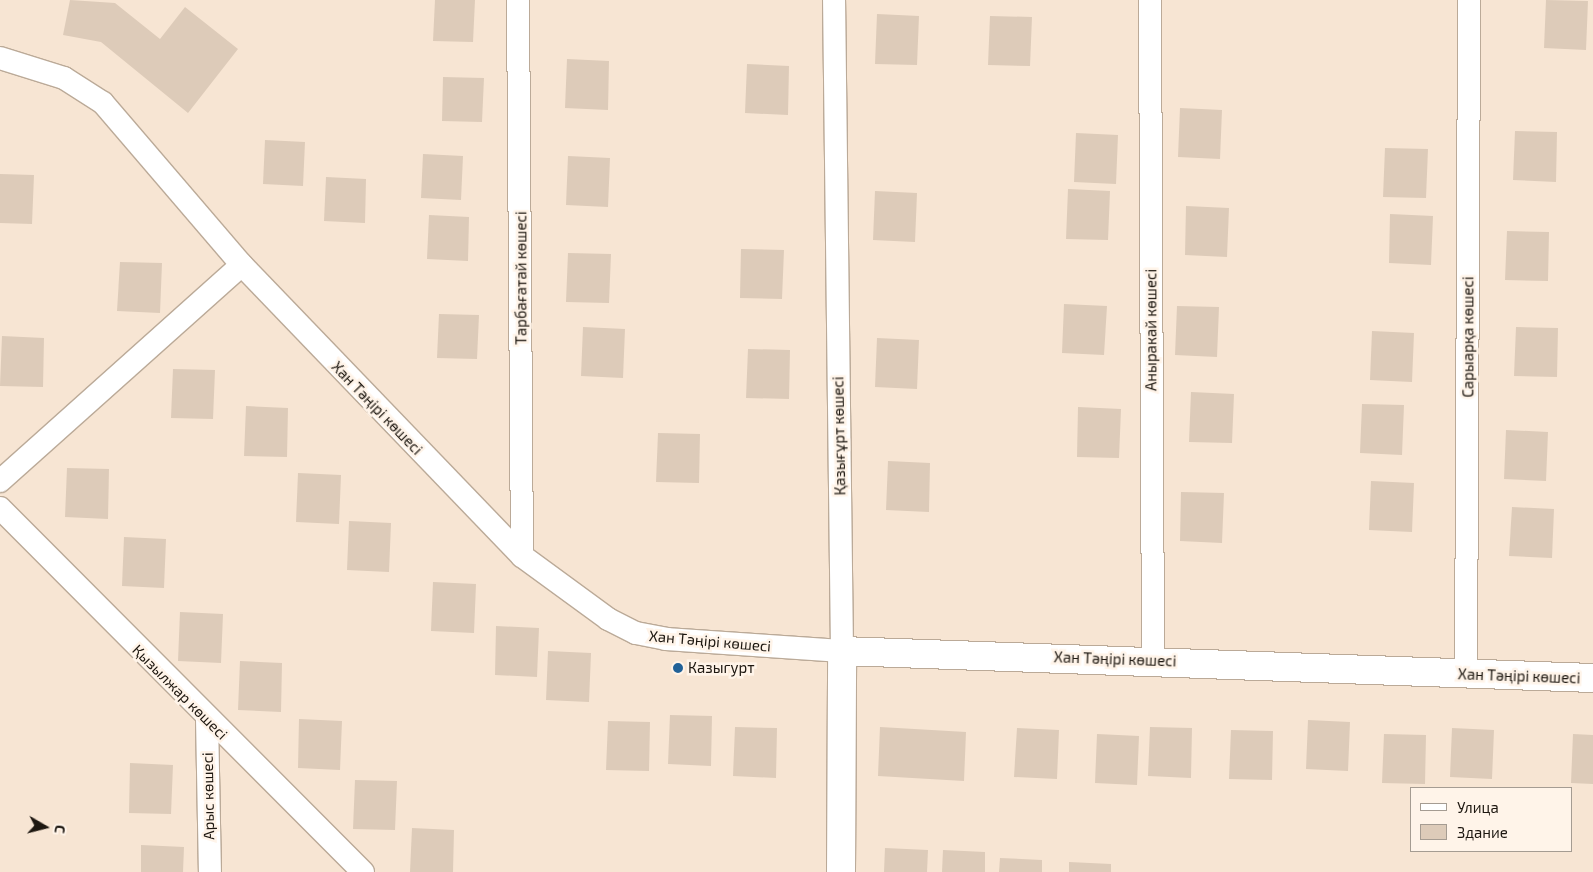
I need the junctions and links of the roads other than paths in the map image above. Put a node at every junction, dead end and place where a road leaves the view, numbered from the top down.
1 (518, 0) edge
2 (834, 0) edge
3 (1150, 0) edge
4 (1469, 0) edge
5 (0, 58) edge
6 (242, 265) junction
7 (0, 481) edge
8 (0, 508) edge
9 (522, 556) junction
10 (842, 652) junction
11 (1153, 660) junction
12 (1466, 674) junction
13 (1593, 678) edge
14 (207, 719) junction
15 (210, 872) edge
16 (363, 872) edge
17 (841, 872) edge

1 - 9 street, Тарбағатай көшесі
2 - 10 street, Қазығұрт көшесі
3 - 11 street, Аныракай көшесі
4 - 12 street, Сарыарқа көшесі
5 - 6 street, Хан Тәңірі көшесі
6 - 7 street
6 - 9 street, Хан Тәңірі көшесі
8 - 14 street, Қызылжар көшесі
9 - 10 street, Хан Тәңірі көшесі
10 - 11 street, Хан Тәңірі көшесі
10 - 17 street, Қазығұрт көшесі
11 - 12 street, Хан Тәңірі көшесі
12 - 13 street, Хан Тәңірі көшесі
14 - 15 street, Арыс көшесі
14 - 16 street, Қызылжар көшесі

